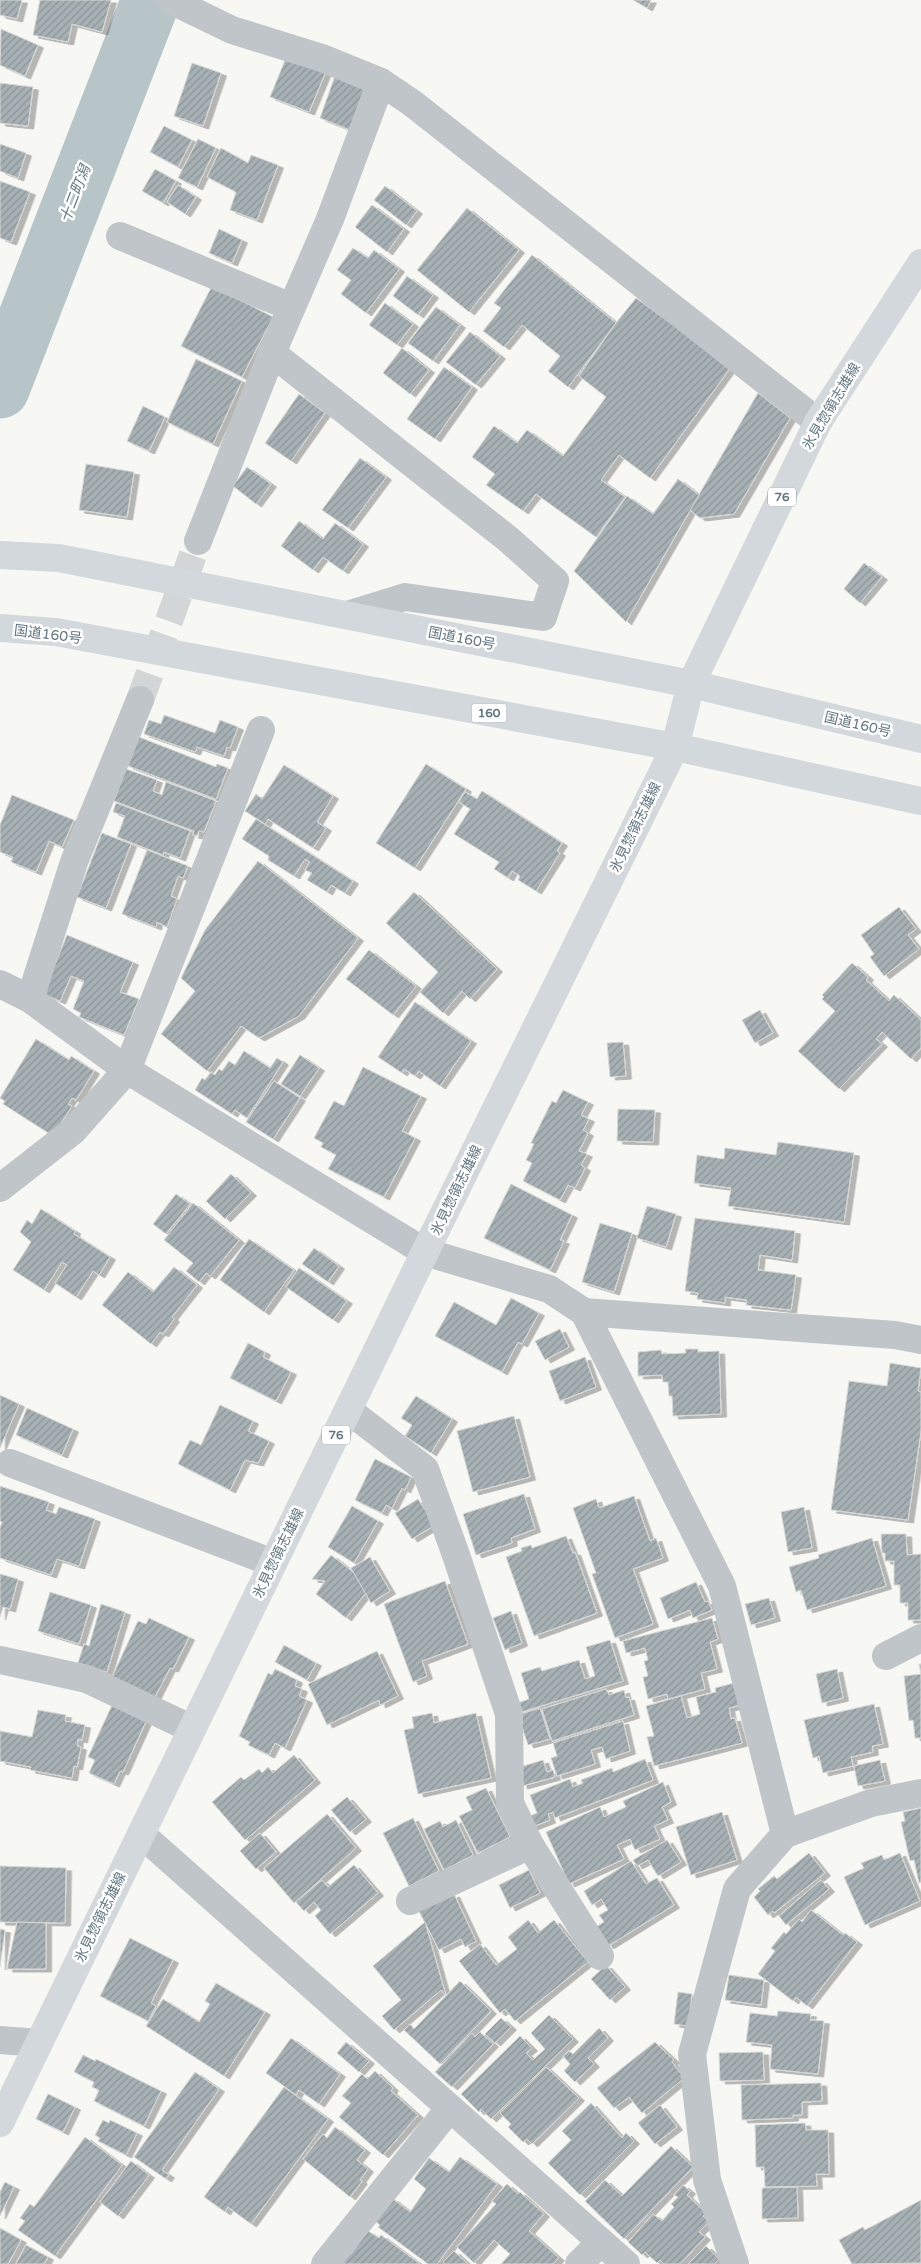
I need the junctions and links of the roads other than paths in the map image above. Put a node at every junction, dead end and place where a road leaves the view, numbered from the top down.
1 (170, 0) edge
2 (381, 82) junction
3 (120, 236) dead end
4 (921, 264) edge
5 (292, 307) junction
6 (272, 353) junction
7 (818, 422) junction
8 (198, 541) tunnel mouth
9 (0, 555) edge
10 (347, 615) junction
11 (0, 628) edge
12 (691, 684) junction
13 (140, 700) tunnel mouth
14 (261, 730) dead end
15 (921, 739) edge
16 (675, 747) junction
17 (921, 802) edge
18 (0, 984) edge
19 (30, 1000) junction
20 (127, 1070) junction
21 (0, 1188) edge
22 (425, 1252) junction
23 (584, 1312) junction
24 (921, 1340) edge
25 (348, 1410) junction
26 (10, 1463) dead end
27 (273, 1563) junction
28 (921, 1638) edge
29 (886, 1656) dead end
30 (0, 1660) edge
31 (192, 1729) junction
32 (921, 1793) edge
33 (141, 1834) junction
34 (785, 1834) junction
35 (530, 1845) junction
36 (410, 1901) dead end
37 (600, 1956) dead end
38 (0, 2040) edge
39 (39, 2043) junction
40 (450, 2108) junction
41 (0, 2124) edge
42 (601, 2242) junction
43 (325, 2264) edge
44 (579, 2264) edge
45 (626, 2264) edge
46 (735, 2264) edge

1 - 2 street
2 - 5 street
2 - 7 street
3 - 5 street
4 - 7 main road, 氷見惣領志雄線 / 76
5 - 6 street
6 - 8 street
6 - 10 street
7 - 12 main road, 氷見惣領志雄線 / 76
9 - 10 main road, 国道160号
10 - 12 main road, 国道160号
11 - 16 main road, 国道160号 / 160
12 - 15 main road, 国道160号
12 - 16 main road, 氷見惣領志雄線 / 76
13 - 19 street
14 - 20 street
16 - 17 main road, 国道160号 / 160
16 - 22 main road, 氷見惣領志雄線 / 76
18 - 19 street
19 - 20 street
20 - 21 street
20 - 22 street
22 - 23 street
22 - 25 main road, 氷見惣領志雄線 / 76
23 - 24 street
23 - 34 street
25 - 27 main road, 氷見惣領志雄線 / 76
25 - 35 street
26 - 27 street
27 - 31 main road, 氷見惣領志雄線 / 76
28 - 29 street
30 - 31 street
31 - 33 main road, 氷見惣領志雄線 / 76
32 - 34 street
33 - 39 main road, 氷見惣領志雄線 / 76
33 - 40 street
34 - 46 street
35 - 36 street
35 - 37 street
38 - 39 street
39 - 41 main road, 氷見惣領志雄線 / 76
40 - 42 street
40 - 43 street
42 - 44 street
42 - 45 street

